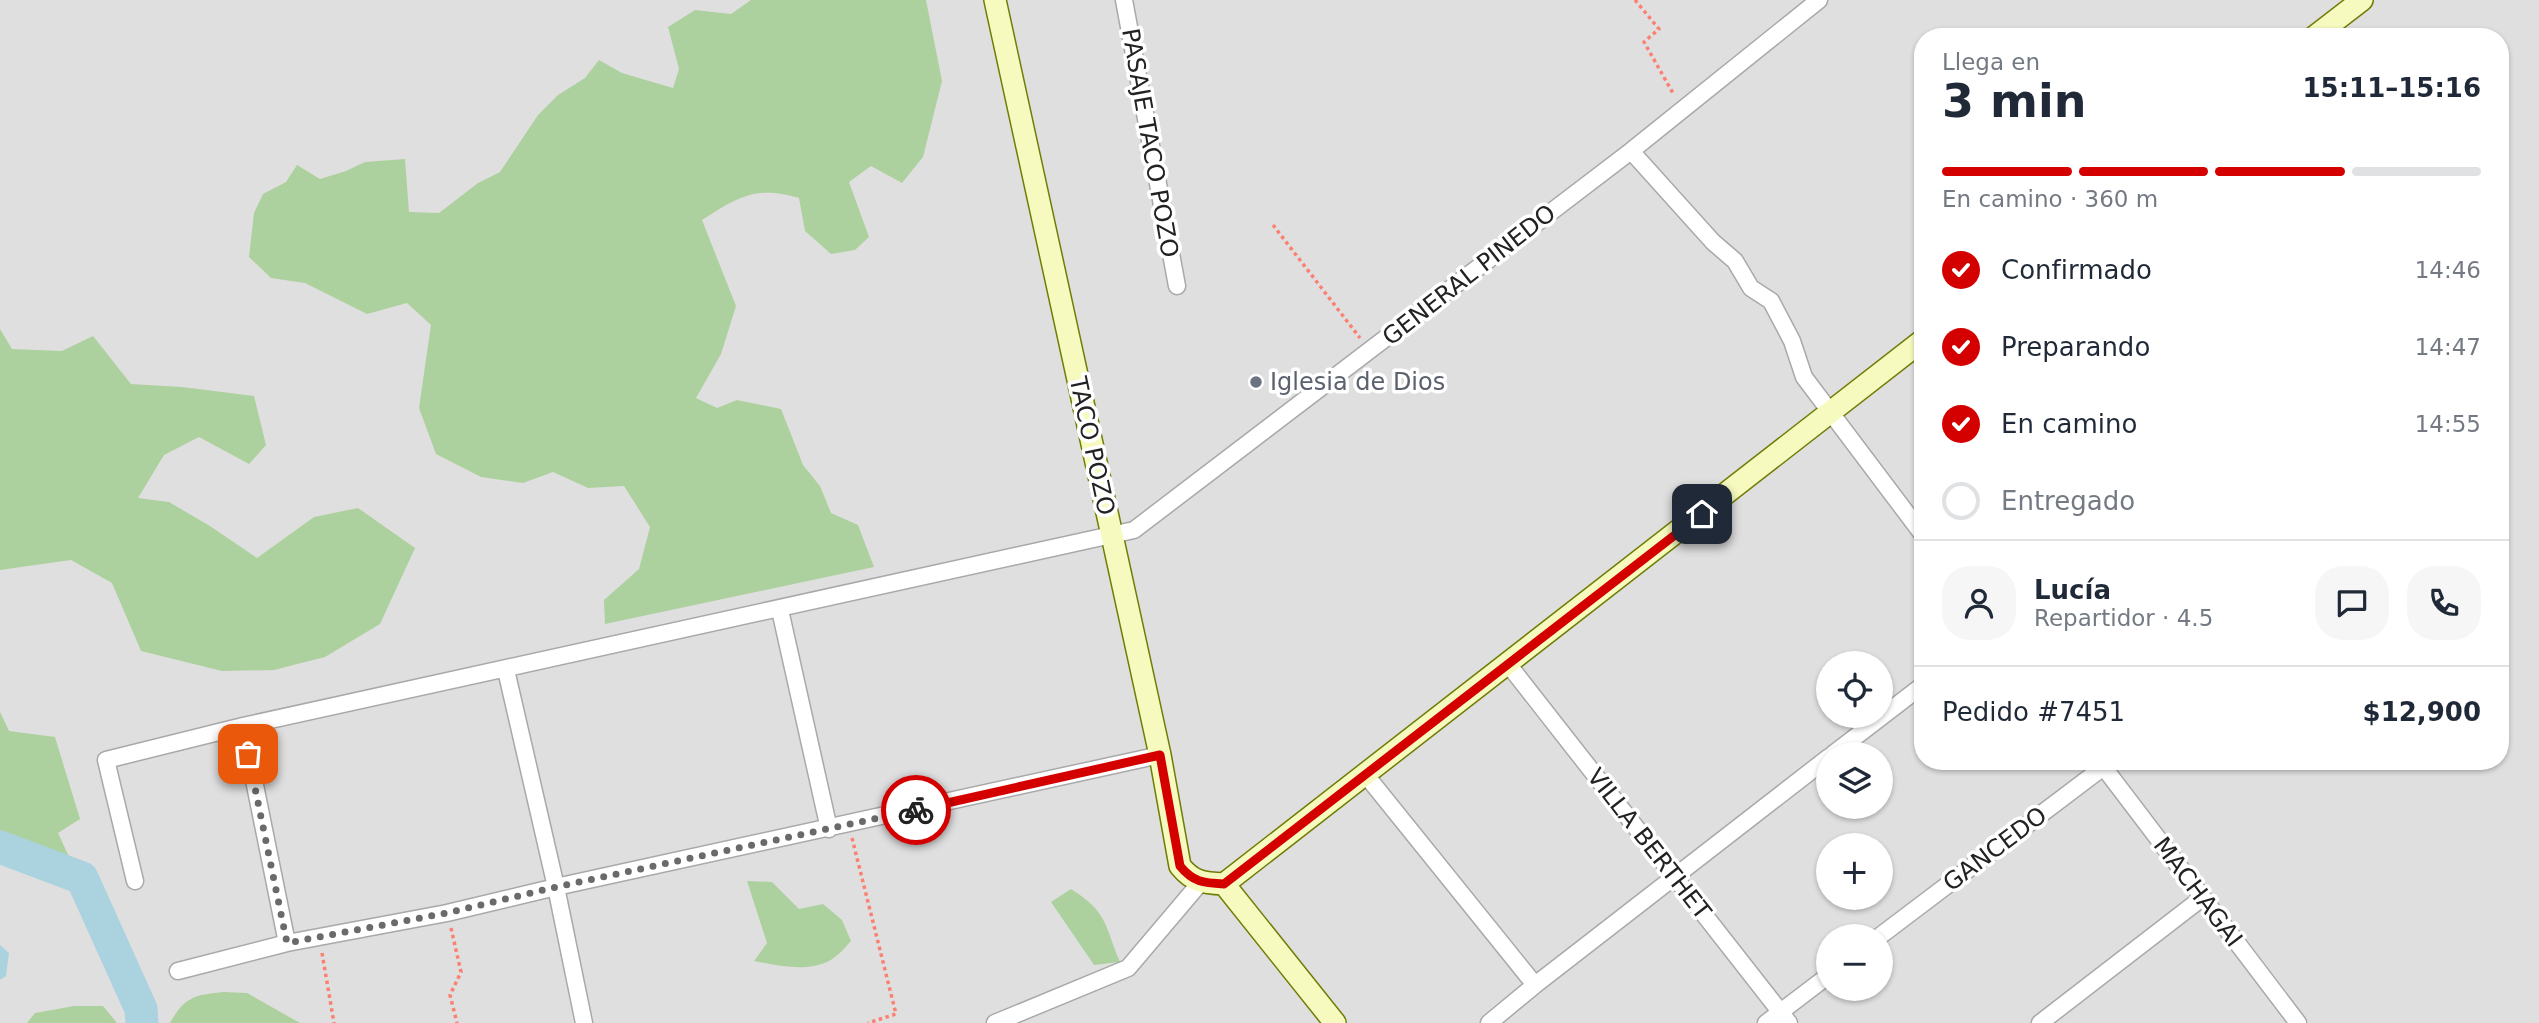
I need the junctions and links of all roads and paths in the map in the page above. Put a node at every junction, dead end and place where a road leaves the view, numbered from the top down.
1 (995, 0) edge
2 (1124, 0) edge
3 (1635, 0) edge
4 (1819, 0) edge
5 (2362, 0) edge
6 (2326, 28) edge
7 (1682, 109) junction
8 (1631, 151) junction
9 (1273, 225) dead end
10 (1177, 286) dead end
11 (1914, 347) edge
12 (1370, 351) junction
13 (1830, 414) junction
14 (1914, 523) edge
15 (1112, 535) junction
16 (780, 610) junction
17 (1508, 664) junction
18 (506, 670) junction
19 (1914, 692) edge
20 (243, 726) junction
21 (1849, 742) edge
22 (1160, 755) junction
23 (1816, 767) edge
24 (2095, 770) edge
25 (2109, 770) edge
26 (1365, 774) junction
27 (849, 825) junction
28 (829, 829) junction
29 (1674, 876) junction
30 (135, 881) dead end
31 (1200, 883) junction
32 (1224, 884) junction
33 (556, 887) junction
34 (2202, 898) junction
35 (447, 913) junction
36 (1893, 926) edge
37 (320, 936) junction
38 (287, 943) junction
39 (178, 971) dead end
40 (1535, 985) junction
41 (1816, 987) edge
42 (1785, 1017) edge
43 (334, 1023) edge
44 (457, 1023) edge
45 (584, 1023) edge
46 (868, 1023) edge
47 (995, 1023) edge
48 (1335, 1023) edge
49 (1489, 1023) edge
50 (1766, 1023) edge
51 (2040, 1023) edge
52 (2298, 1023) edge

1 - 15 street, TACO POZO
2 - 10 street, PASAJE TACO POZO
3 - 7 path
4 - 7 street, GENERAL PINEDO
5 - 6 street
7 - 8 street, GENERAL PINEDO
8 - 12 street, GENERAL PINEDO
8 - 13 street
9 - 12 path
11 - 13 street
12 - 15 street, GENERAL PINEDO
13 - 14 street
13 - 17 street
15 - 16 street, GENERAL PINEDO
15 - 22 street, TACO POZO
16 - 18 street, GENERAL PINEDO
16 - 28 street
17 - 26 street
17 - 29 street, VILLA BERTHET
18 - 20 street, GENERAL PINEDO
18 - 33 street
19 - 21 street
20 - 30 street, GENERAL PINEDO
20 - 38 street
22 - 27 street
22 - 31 street, TACO POZO
23 - 29 street
24 - 36 street, GANCEDO
25 - 34 street, MACHAGAI
26 - 32 street
26 - 40 street
27 - 28 street
27 - 46 path
28 - 33 street
29 - 40 street
29 - 42 street, VILLA BERTHET
31 - 32 street
31 - 47 street
32 - 48 street
33 - 35 street
33 - 45 street
34 - 51 street
34 - 52 street, MACHAGAI
35 - 37 street
35 - 44 path
37 - 38 street
37 - 43 path
38 - 39 street
40 - 49 street
41 - 42 street
42 - 50 street

